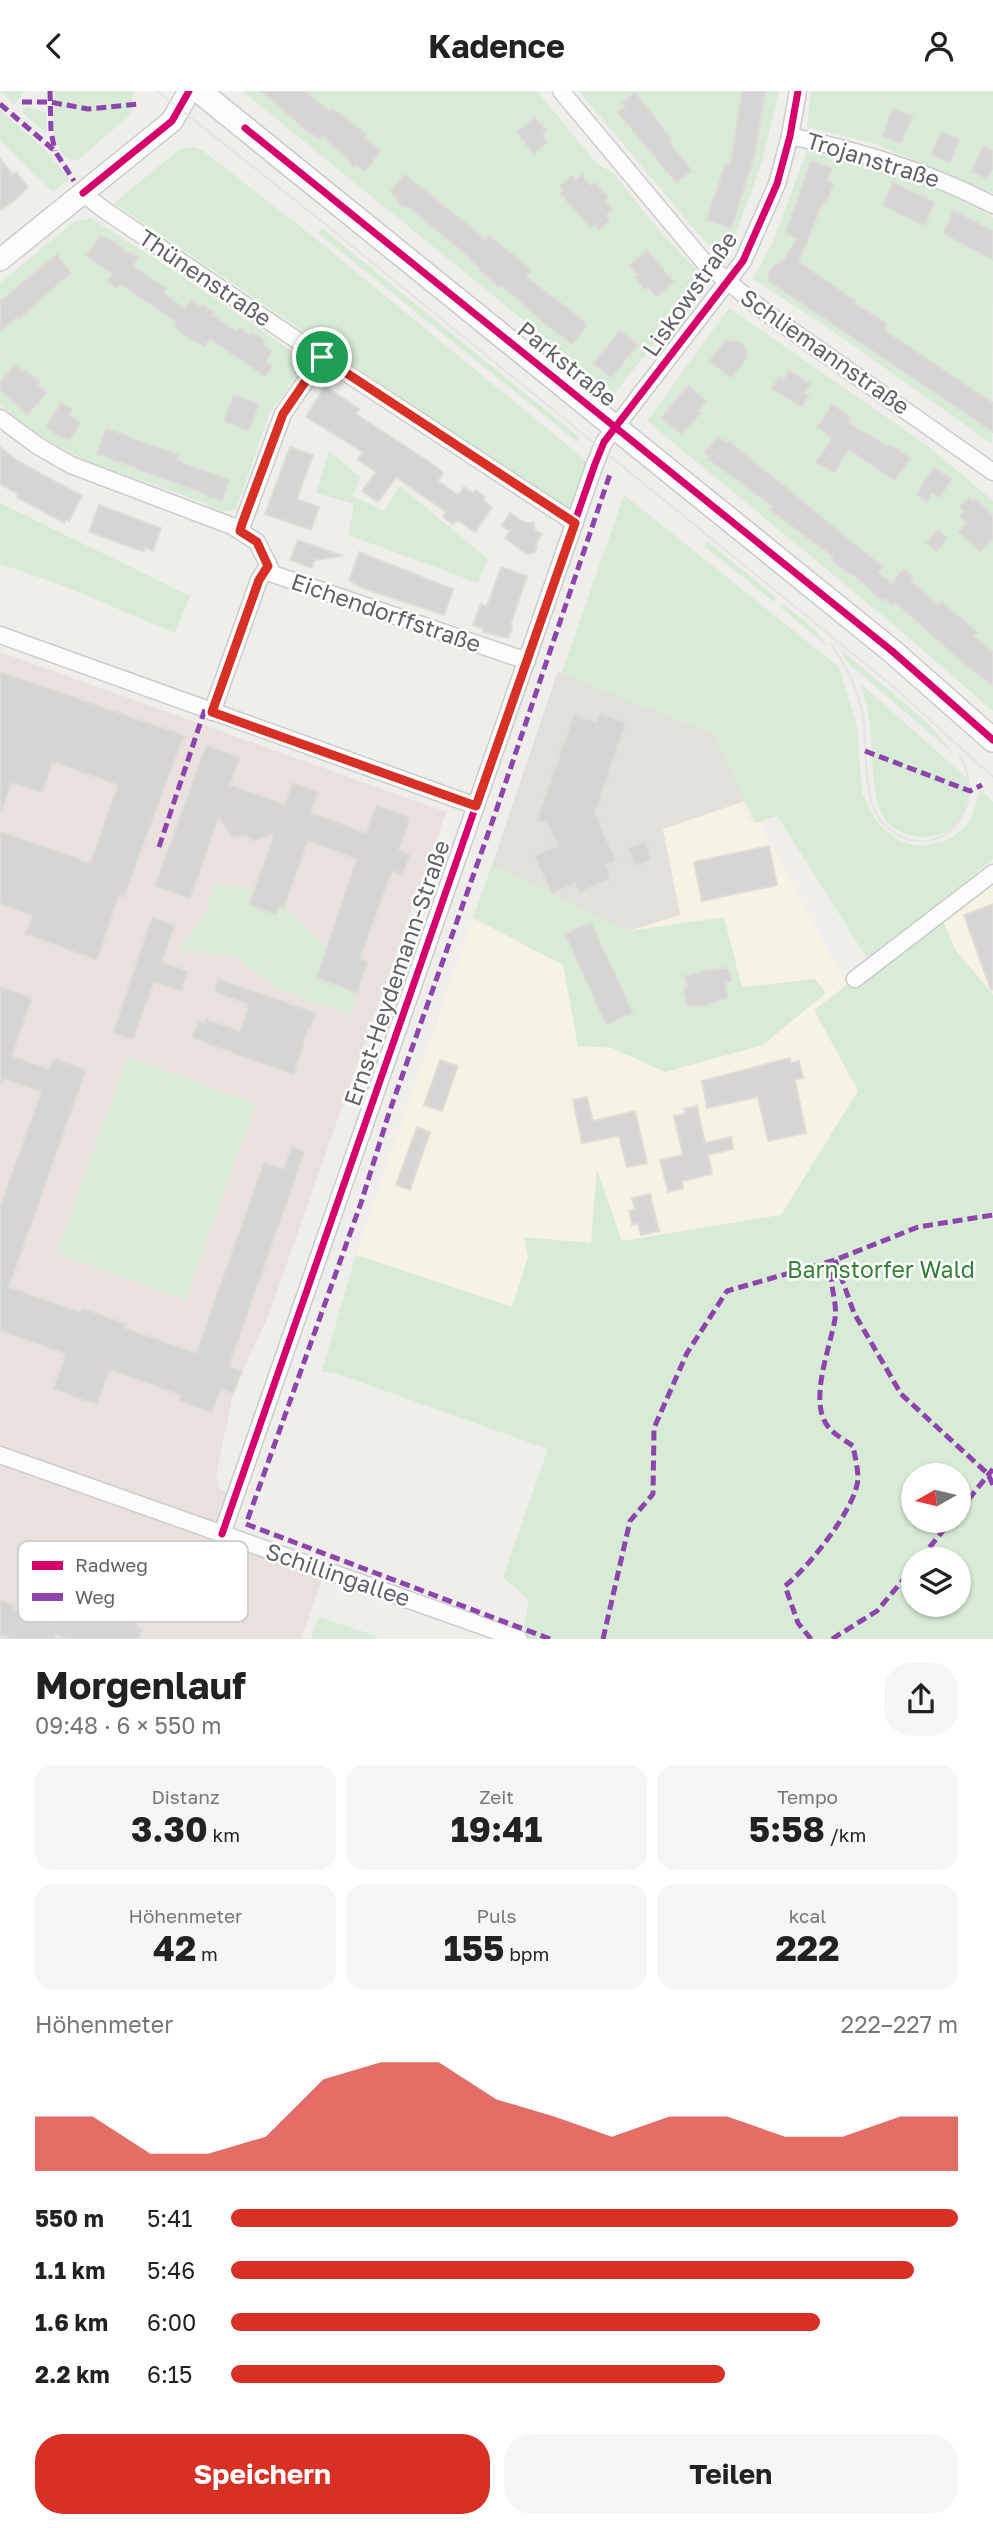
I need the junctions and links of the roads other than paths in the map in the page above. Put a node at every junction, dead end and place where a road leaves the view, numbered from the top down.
1 (188, 91) edge
2 (200, 91) edge
3 (561, 91) edge
4 (798, 91) edge
5 (790, 136) junction
6 (83, 193) junction
7 (993, 205) edge
8 (0, 260) edge
9 (726, 282) junction
10 (322, 357) junction
11 (0, 418) edge
12 (616, 428) junction
13 (992, 469) edge
14 (575, 523) junction
15 (240, 531) junction
16 (268, 566) junction
17 (0, 635) edge
18 (527, 661) junction
19 (212, 712) junction
20 (993, 740) edge
21 (476, 806) junction
22 (993, 873) edge
23 (855, 979) dead end
24 (0, 1455) edge
25 (222, 1534) junction
26 (242, 1541) edge
27 (248, 1543) edge
28 (519, 1639) edge

1 - 6 street
2 - 12 main road, Parkstraße
3 - 9 street, Schliemannstraße
4 - 5 street, Liskowstraße
5 - 7 street, Trojanstraße
5 - 9 street, Liskowstraße
6 - 8 street
6 - 10 street, Thünenstraße
9 - 12 street, Liskowstraße
9 - 13 street, Schliemannstraße
10 - 14 street, Thünenstraße
10 - 15 street
11 - 15 street, Eichendorffstraße
12 - 14 street, Ernst-Heydemann-Straße
12 - 20 main road, Parkstraße
14 - 18 street, Ernst-Heydemann-Straße
15 - 16 street, Eichendorffstraße
16 - 18 street, Eichendorffstraße
16 - 19 street
17 - 19 street
18 - 21 street, Ernst-Heydemann-Straße
19 - 21 street
21 - 25 street, Ernst-Heydemann-Straße
22 - 23 street
24 - 25 street, Schillingallee
25 - 26 street, Schillingallee
27 - 28 street, Schillingallee

